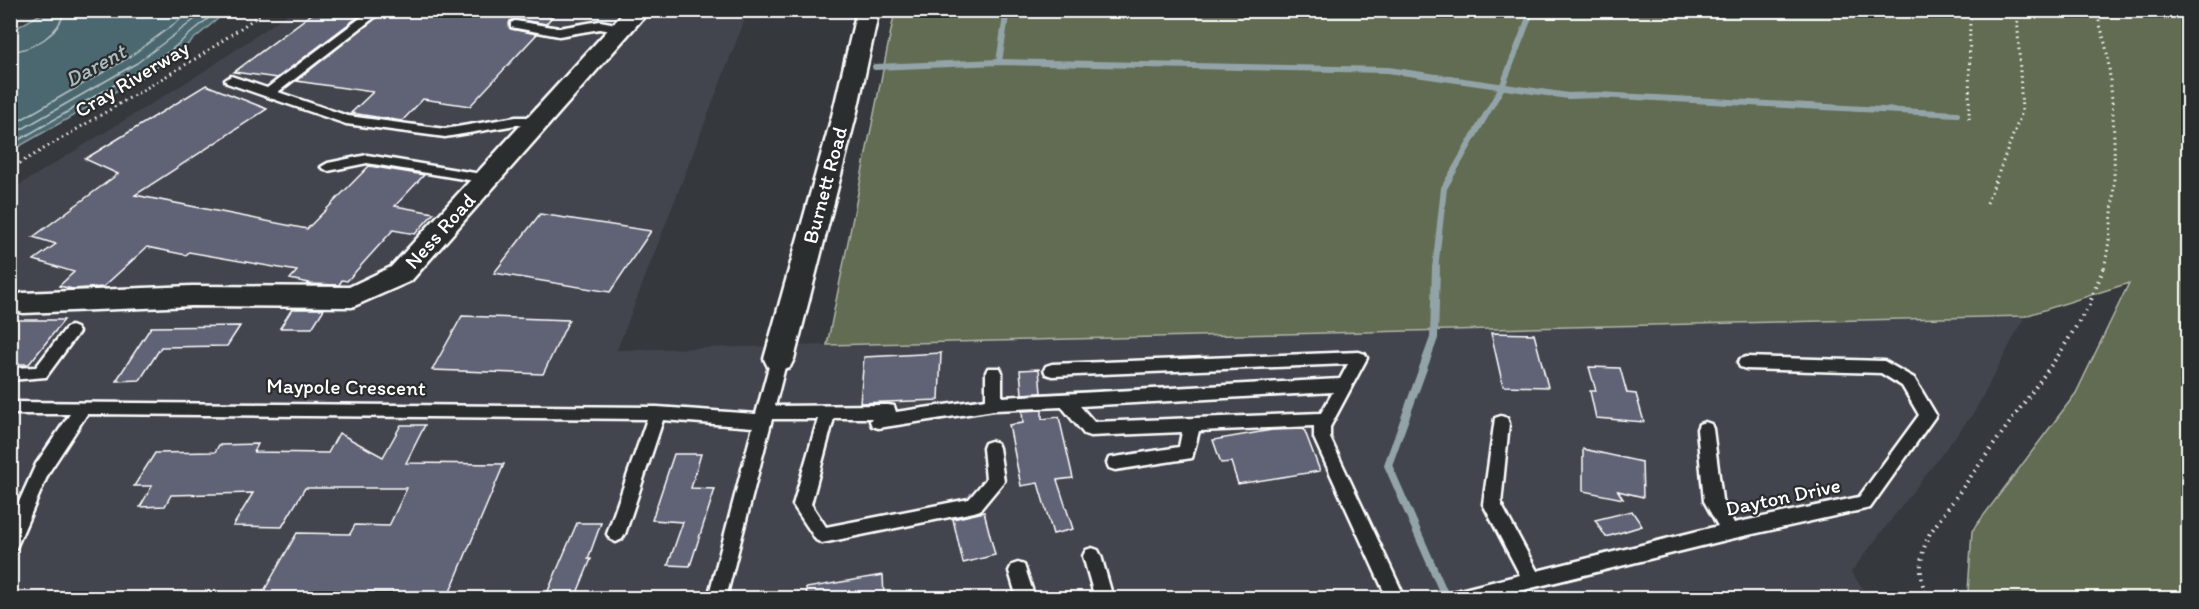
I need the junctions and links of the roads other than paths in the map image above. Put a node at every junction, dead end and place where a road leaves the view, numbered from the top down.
1 (379, 10) edge
2 (868, 10) edge
3 (631, 20) edge
4 (515, 25) dead end
5 (231, 80) dead end
6 (269, 93) junction
7 (539, 121) junction
8 (328, 167) dead end
9 (487, 179) junction
10 (23, 303) dead end
11 (71, 332) dead end
12 (779, 359) joint
13 (1746, 363) dead end
14 (1052, 370) dead end
15 (994, 372) dead end
16 (10, 374) edge
17 (1344, 385) junction
18 (1066, 400) junction
19 (994, 404) junction
20 (10, 408) edge
21 (83, 408) junction
22 (828, 412) junction
23 (657, 414) junction
24 (763, 417) junction
25 (1326, 419) junction
26 (1501, 423) dead end
27 (1192, 425) junction
28 (1705, 429) dead end
29 (991, 448) dead end
30 (1115, 463) dead end
31 (1730, 531) junction
32 (616, 534) dead end
33 (10, 543) edge
34 (1092, 556) dead end
35 (1018, 571) dead end
36 (1532, 579) junction
37 (1468, 596) edge
38 (717, 598) edge
39 (1026, 598) edge
40 (1104, 598) edge
41 (1396, 598) edge

1 - 6 lane
2 - 12 street, Burnett Road
3 - 4 lane
3 - 7 street, Ness Road
5 - 6 lane
6 - 7 lane
7 - 9 street, Ness Road
8 - 9 lane
9 - 10 street, Ness Road
11 - 16 lane
12 - 24 lane
13 - 31 lane, Dayton Drive
14 - 17 lane
15 - 19 lane
17 - 18 lane, Maypole Crescent
17 - 25 lane
18 - 19 lane, Maypole Crescent
18 - 27 lane
19 - 22 lane, Maypole Crescent
20 - 21 lane, Maypole Crescent
21 - 23 lane, Maypole Crescent
21 - 33 lane
22 - 24 lane, Maypole Crescent
22 - 29 lane
23 - 24 lane, Maypole Crescent
23 - 32 lane
24 - 38 lane
25 - 27 lane
25 - 41 lane
26 - 36 lane
27 - 30 lane
28 - 31 lane
31 - 36 lane, Dayton Drive
34 - 40 lane
35 - 39 lane
36 - 37 lane, Dayton Drive

